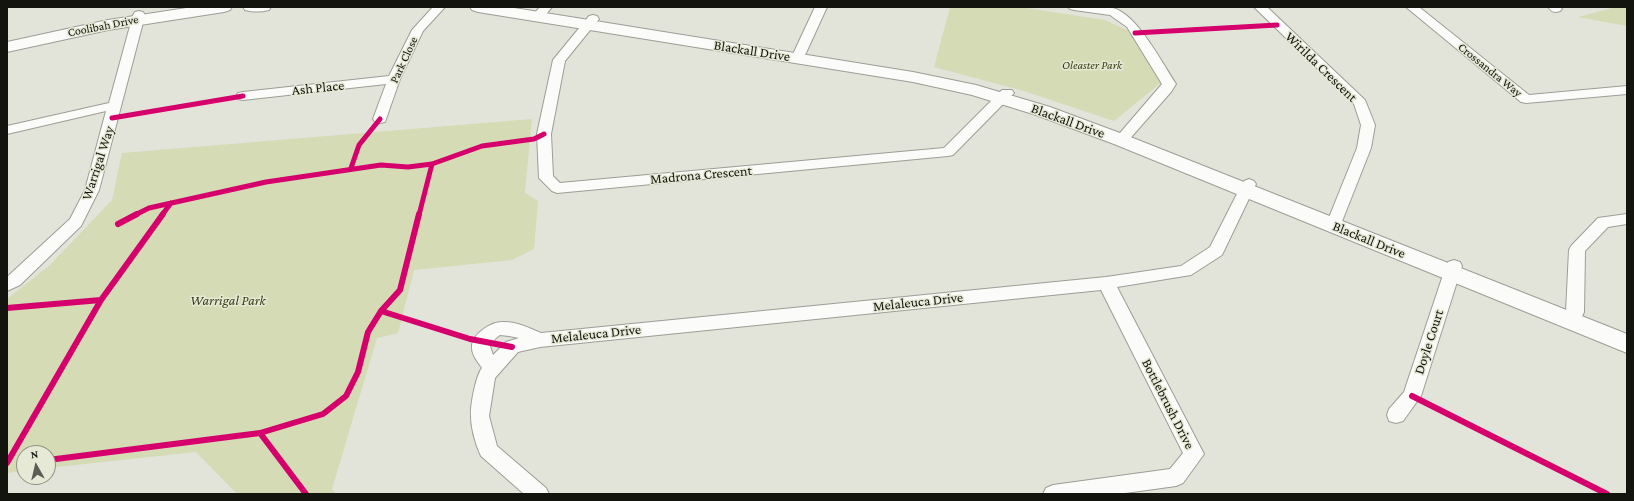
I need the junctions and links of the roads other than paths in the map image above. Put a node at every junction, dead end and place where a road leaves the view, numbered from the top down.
1 (188, 7) edge
2 (224, 7) edge
3 (251, 7) edge
4 (263, 7) edge
5 (439, 7) edge
6 (478, 7) edge
7 (520, 7) edge
8 (821, 7) edge
9 (1074, 7) edge
10 (1260, 7) edge
11 (1412, 7) edge
12 (543, 11) edge
13 (138, 17) junction
14 (590, 22) junction
15 (7, 42) edge
16 (7, 47) edge
17 (798, 56) junction
18 (394, 79) junction
19 (1627, 90) edge
20 (1004, 95) junction
21 (243, 96) dead end
22 (116, 104) junction
23 (380, 119) dead end
24 (7, 130) edge
25 (1123, 138) junction
26 (1247, 188) junction
27 (1627, 219) edge
28 (1336, 222) junction
29 (1453, 270) junction
30 (1106, 283) junction
31 (7, 286) edge
32 (1573, 316) junction
33 (1627, 333) edge
34 (540, 340) junction
35 (1627, 344) edge
36 (492, 368) junction
37 (1396, 415) dead end
38 (539, 494) edge
39 (1053, 494) edge

1 - 13 main road, Coolibah Drive
2 - 13 main road, Coolibah Drive
3 - 4 main road
5 - 18 street, Park Close
6 - 12 main road, Blackall Drive
7 - 12 main road, Blackall Drive
8 - 17 street
9 - 25 street
10 - 28 street, Wirilda Crescent
11 - 19 street, Crossandra Way
12 - 14 main road, Blackall Drive
13 - 15 main road, Coolibah Drive
13 - 16 main road, Coolibah Drive
13 - 22 street, Warrigal Way
14 - 17 main road, Blackall Drive
14 - 20 street, Madrona Crescent
17 - 20 main road, Blackall Drive
18 - 21 street, Ash Place
18 - 23 street, Park Close
20 - 25 main road, Blackall Drive
22 - 24 street, Warrigal Way
22 - 31 street, Warrigal Way
25 - 26 main road, Blackall Drive
26 - 28 main road, Blackall Drive
26 - 30 street, Melaleuca Drive
27 - 32 street
28 - 29 main road, Blackall Drive
29 - 32 main road, Blackall Drive
29 - 37 street, Doyle Court
30 - 34 street, Melaleuca Drive
30 - 39 street, Bottlebrush Drive
32 - 33 main road, Blackall Drive
32 - 35 main road, Blackall Drive
34 - 36 street, Melaleuca Drive
34 - 36 street, Melaleuca Drive
36 - 38 street, Melaleuca Drive

